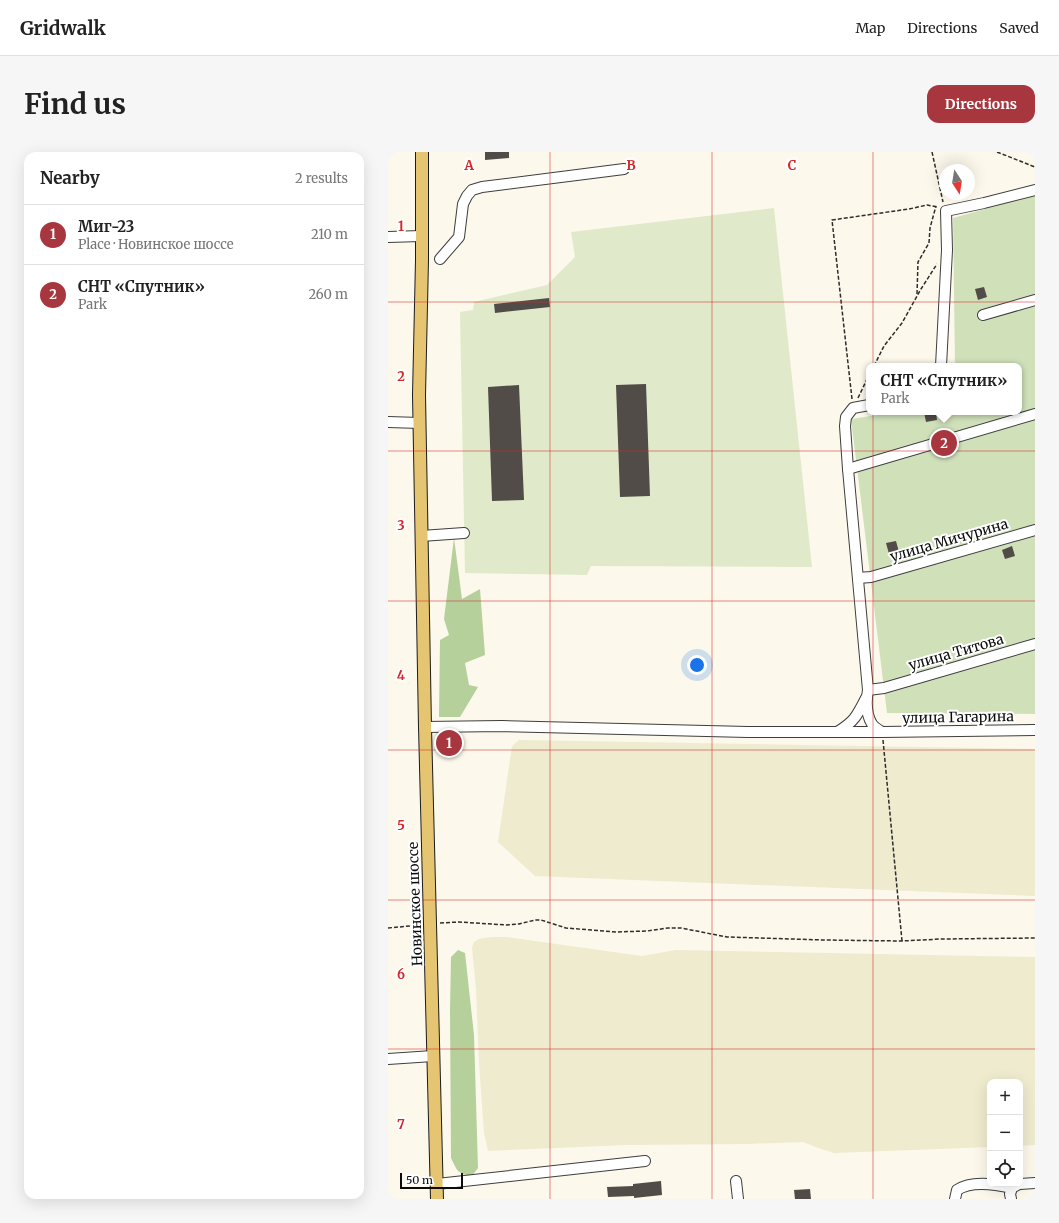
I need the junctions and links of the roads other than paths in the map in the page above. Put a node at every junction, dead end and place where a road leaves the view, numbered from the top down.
1 (422, 152) edge
2 (624, 169) dead end
3 (1035, 190) edge
4 (422, 236) junction
5 (388, 237) edge
6 (440, 259) dead end
7 (1035, 300) edge
8 (983, 315) dead end
9 (942, 363) edge
10 (866, 406) edge
11 (1035, 414) edge
12 (388, 422) edge
13 (420, 423) junction
14 (852, 468) junction
15 (1035, 530) edge
16 (464, 533) dead end
17 (421, 536) junction
18 (858, 578) junction
19 (1035, 644) edge
20 (867, 694) junction
21 (425, 727) junction
22 (1035, 730) edge
23 (836, 732) junction
24 (882, 732) junction
25 (433, 1056) junction
26 (388, 1059) edge
27 (645, 1161) dead end
28 (736, 1181) dead end
29 (1035, 1183) edge
30 (437, 1184) junction
31 (987, 1184) edge
32 (1023, 1184) edge
33 (1015, 1187) edge
34 (437, 1199) edge
35 (738, 1199) edge
36 (955, 1199) edge
37 (1011, 1199) edge

1 - 4 main road, Новинское шоссе
2 - 6 street
3 - 9 street
4 - 5 street
4 - 13 main road, Новинское шоссе
7 - 8 street
10 - 14 street
11 - 14 street
12 - 13 street
13 - 17 main road, Новинское шоссе
14 - 18 street
15 - 18 street, улица Мичурина
16 - 17 street
17 - 21 main road, Новинское шоссе
18 - 20 street
19 - 20 street, улица Титова
20 - 23 street
20 - 24 street
21 - 23 street, улица Гагарина
21 - 25 main road, Новинское шоссе
22 - 24 street, улица Гагарина
23 - 24 street, улица Гагарина
25 - 26 street
25 - 30 main road, Новинское шоссе
27 - 30 street
28 - 35 street
29 - 32 street
30 - 34 main road, Новинское шоссе
31 - 36 street
33 - 37 street

